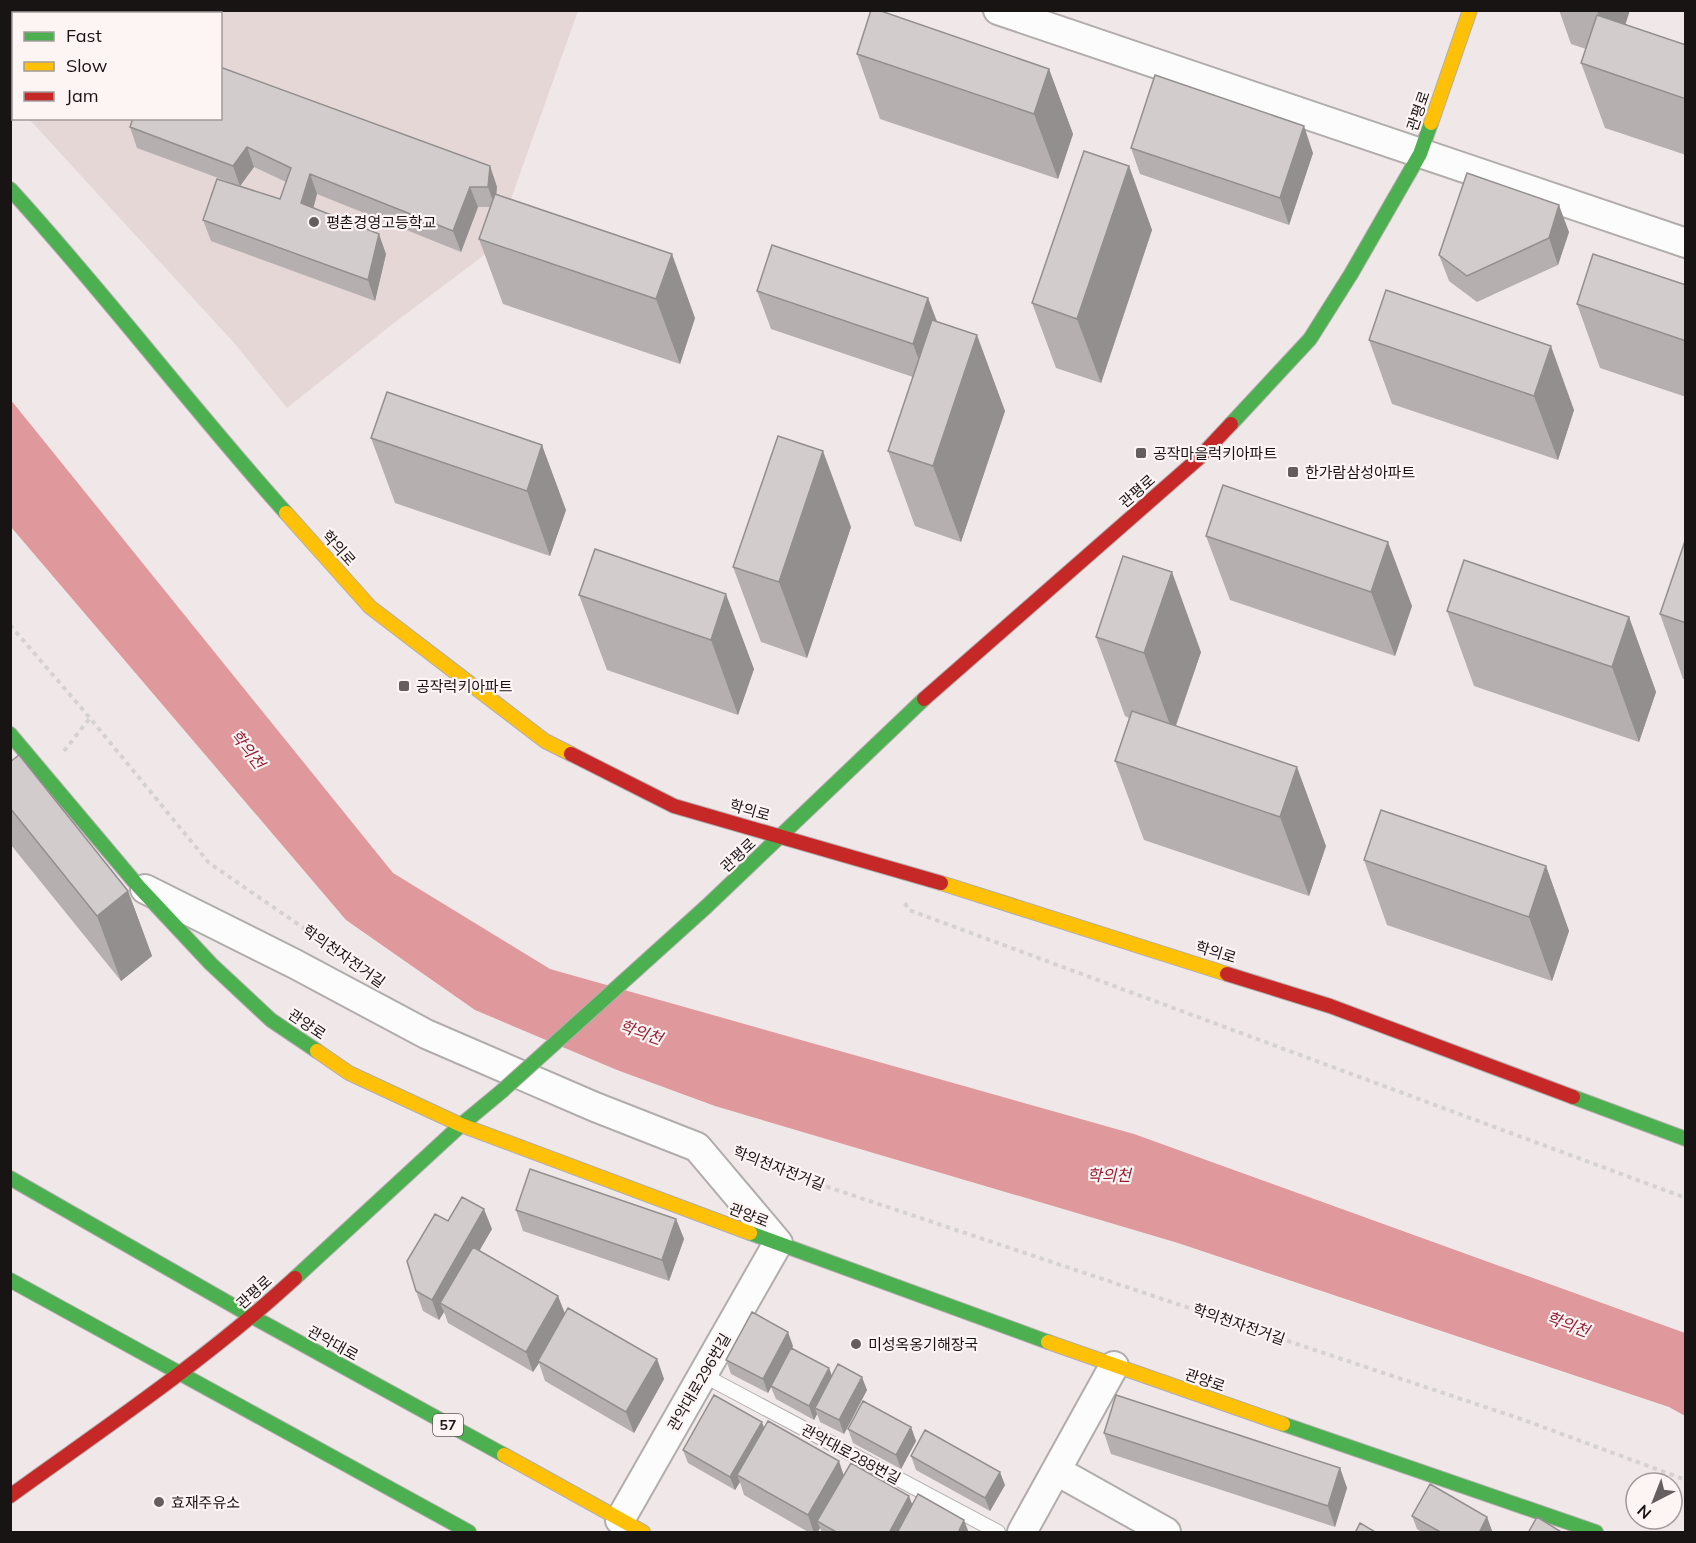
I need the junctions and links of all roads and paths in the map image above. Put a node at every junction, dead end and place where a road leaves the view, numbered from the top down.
1 (998, 10) edge
2 (1470, 10) edge
3 (1420, 154) junction
4 (10, 189) edge
5 (1686, 243) edge
6 (10, 626) edge
7 (90, 718) junction
8 (10, 734) edge
9 (44, 775) junction
10 (24, 797) edge
11 (782, 836) junction
12 (887, 866) junction
13 (138, 886) junction
14 (346, 957) dead end
15 (461, 1125) junction
16 (1686, 1139) edge
17 (734, 1152) dead end
18 (10, 1178) edge
19 (1686, 1198) edge
20 (778, 1243) junction
21 (10, 1280) edge
22 (253, 1317) junction
23 (1114, 1366) junction
24 (181, 1373) junction
25 (704, 1375) junction
26 (1057, 1471) junction
27 (1686, 1480) edge
28 (10, 1496) edge
29 (632, 1526) edge
30 (469, 1533) edge
31 (998, 1533) edge
32 (1022, 1533) edge
33 (1166, 1533) edge
34 (1596, 1533) edge

1 - 3 street
2 - 3 street, 관평로
3 - 5 street
3 - 11 street, 관평로
4 - 11 street, 학의로
6 - 7 path, 학의천자전거길
7 - 9 path
7 - 14 path, 학의천자전거길
8 - 9 street, 관양로
9 - 10 street
9 - 13 street, 관양로
11 - 12 street, 학의로
11 - 15 street, 관평로, bridge
12 - 16 street, 학의로
12 - 19 path
13 - 15 street, 관양로
13 - 20 street
15 - 20 street, 관양로
15 - 22 street, 관평로
17 - 27 path, 학의천자전거길
18 - 22 street, 관악대로 / 57
20 - 23 street, 관양로
20 - 25 street, 관악대로296번길
21 - 24 street
22 - 24 street, 관평로
22 - 29 street, 관악대로 / 57
23 - 26 street
23 - 34 street, 관양로
24 - 28 street, 관평로
24 - 30 street
25 - 29 street, 관악대로296번길
25 - 31 lane, 관악대로288번길
26 - 32 street
26 - 33 street

